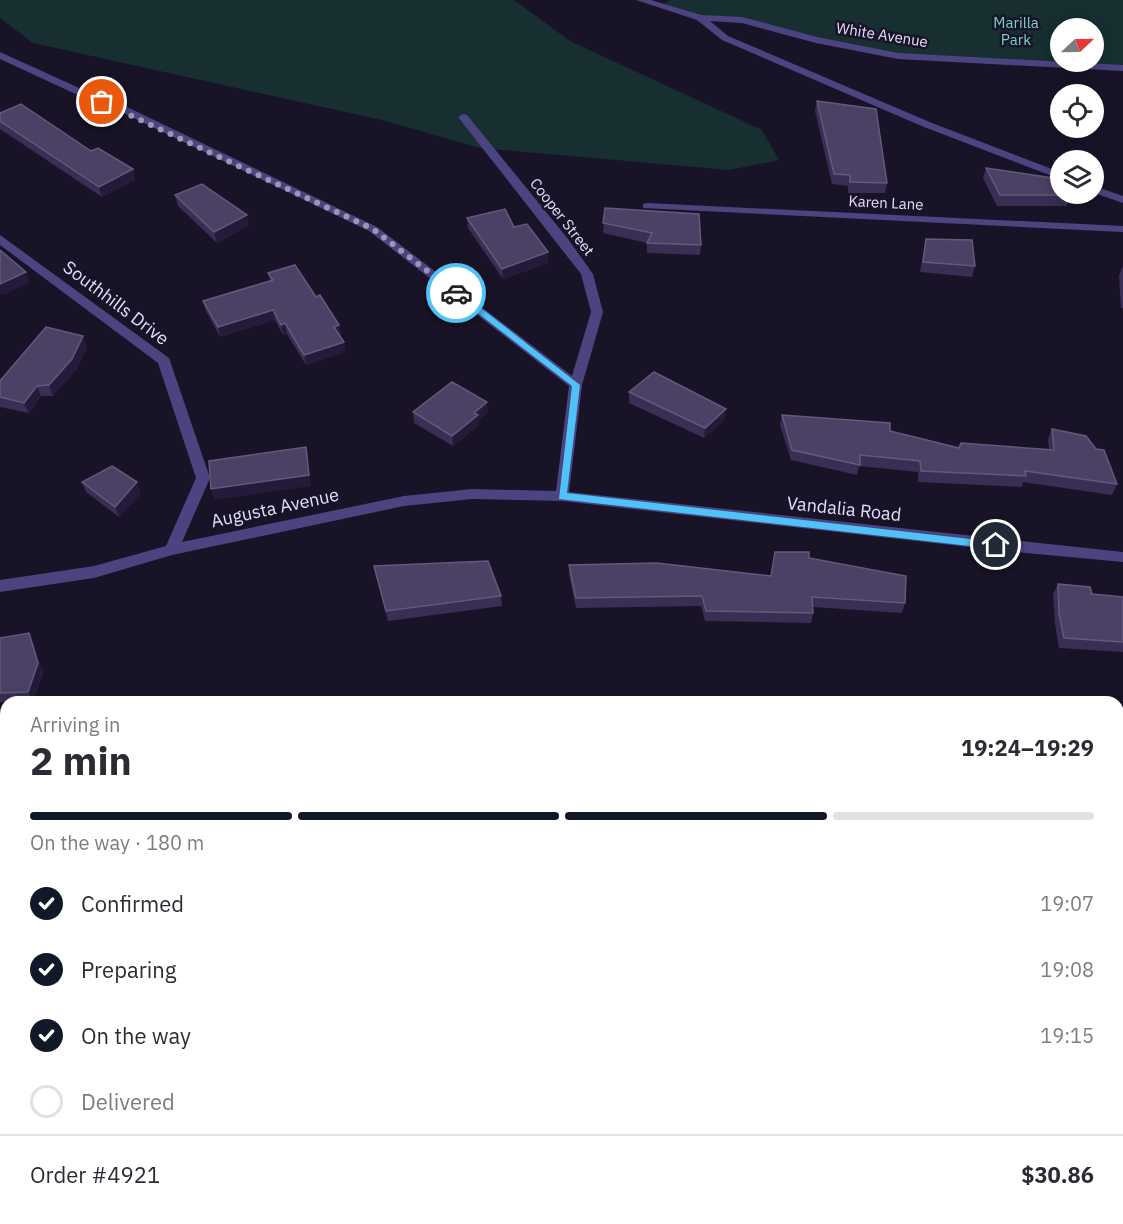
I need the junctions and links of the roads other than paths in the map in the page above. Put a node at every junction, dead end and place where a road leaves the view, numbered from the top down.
1 (641, 0) edge
2 (671, 0) edge
3 (661, 5) junction
4 (700, 18) junction
5 (0, 55) edge
6 (1123, 68) edge
7 (463, 117) dead end
8 (1050, 172) edge
9 (1104, 193) edge
10 (1123, 200) edge
11 (647, 206) dead end
12 (1123, 229) edge
13 (0, 240) edge
14 (576, 385) junction
15 (562, 496) junction
16 (172, 550) junction
17 (1123, 557) edge
18 (0, 586) edge

1 - 3 street, White Avenue
2 - 3 street
3 - 4 street, White Avenue
4 - 6 street, White Avenue
4 - 8 street
5 - 14 street
7 - 14 street, Cooper Street
9 - 10 street
11 - 12 street, Karen Lane
13 - 16 street, Southhills Drive
14 - 15 street, Cooper Street
15 - 16 street, Augusta Avenue
15 - 17 street, Vandalia Road
16 - 18 street, Augusta Avenue

